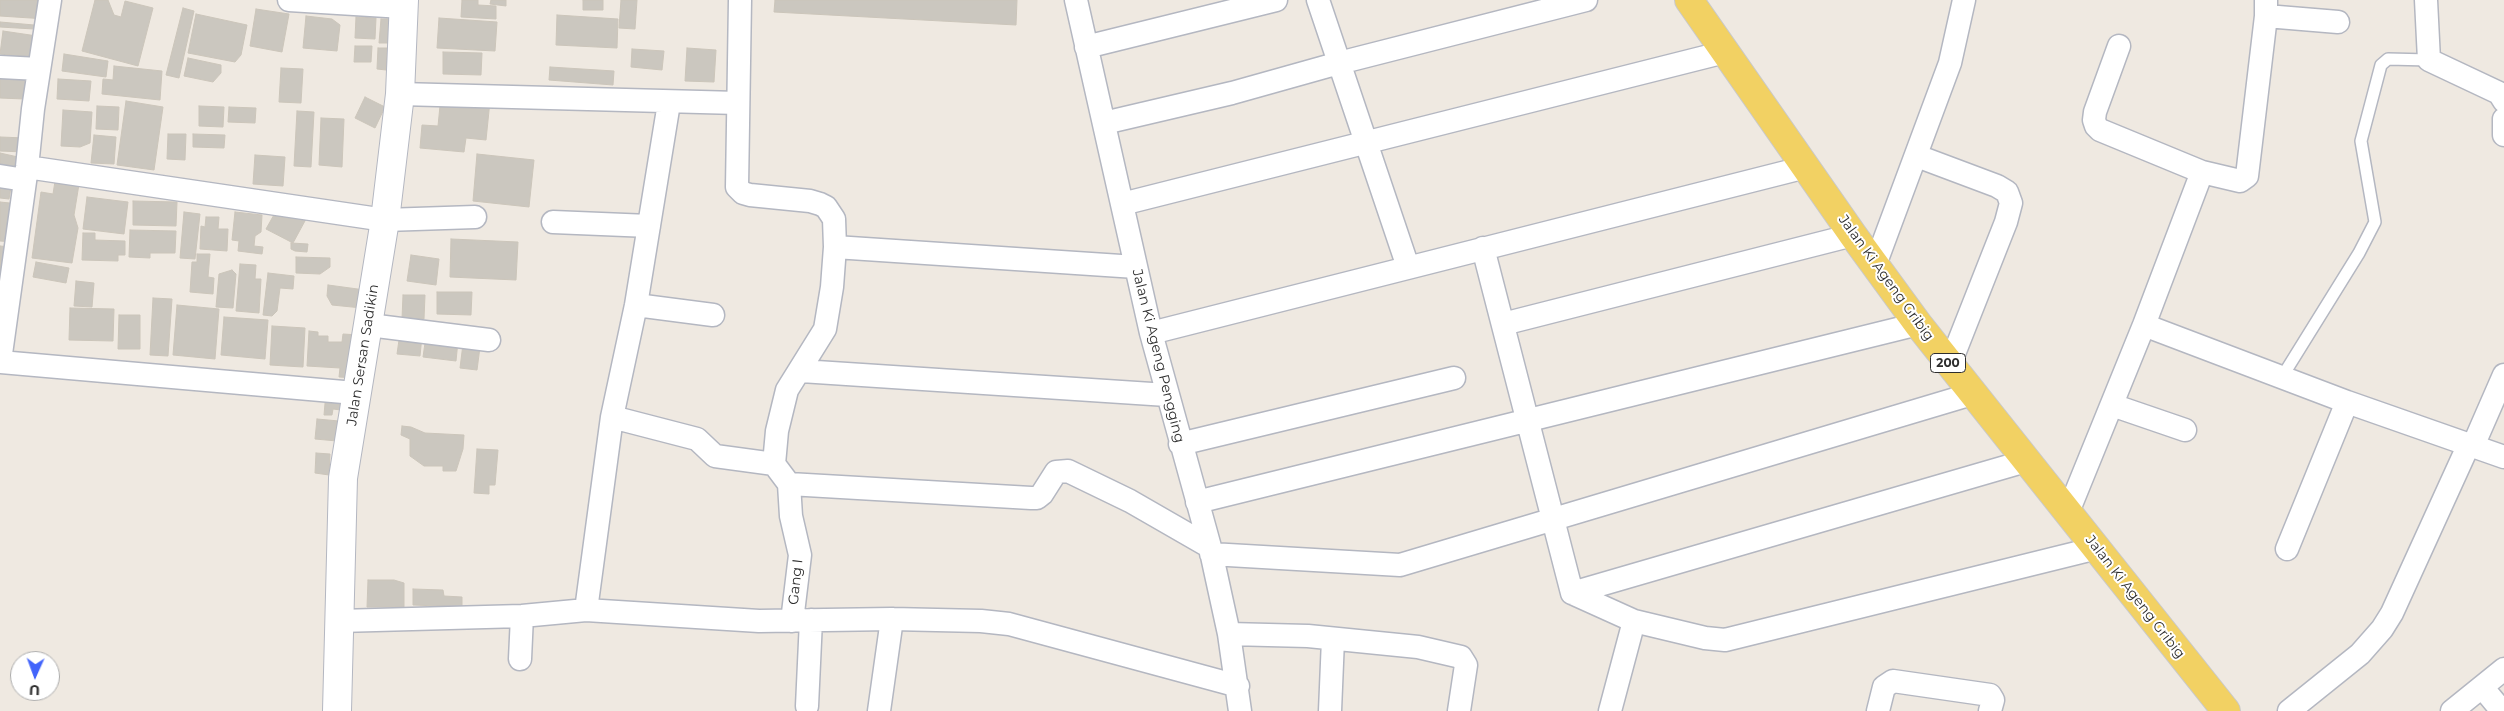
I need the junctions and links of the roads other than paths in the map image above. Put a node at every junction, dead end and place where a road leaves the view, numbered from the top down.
1 (50, 0) edge
2 (289, 0) edge
3 (740, 0) edge
4 (1076, 0) edge
5 (1276, 0) edge
6 (1318, 0) edge
7 (1586, 0) edge
8 (1689, 0) edge
9 (1964, 0) edge
10 (2426, 0) edge
11 (403, 4) edge
12 (2266, 8) edge
13 (2338, 22) dead end
14 (2119, 46) dead end
15 (1086, 47) junction
16 (1725, 52) junction
17 (2429, 60) junction
18 (1339, 63) junction
19 (0, 67) edge
20 (39, 70) junction
21 (400, 94) junction
22 (2504, 100) edge
23 (669, 103) junction
24 (738, 103) junction
25 (2504, 119) edge
26 (1104, 123) junction
27 (2504, 135) edge
28 (1366, 141) junction
29 (1917, 156) junction
30 (1806, 167) junction
31 (2202, 172) junction
32 (26, 174) junction
33 (0, 176) edge
34 (1122, 204) junction
35 (475, 217) dead end
36 (385, 220) junction
37 (553, 222) dead end
38 (649, 226) junction
39 (1853, 235) junction
40 (835, 247) junction
41 (1483, 248) junction
42 (1875, 266) junction
43 (1136, 267) junction
44 (1408, 267) junction
45 (636, 305) junction
46 (713, 315) dead end
47 (1503, 324) junction
48 (1918, 324) junction
49 (368, 325) junction
50 (2144, 325) junction
51 (1151, 333) junction
52 (489, 340) dead end
53 (0, 362) edge
54 (1950, 364) junction
55 (801, 371) junction
56 (2504, 375) edge
57 (2282, 377) junction
58 (1454, 378) dead end
59 (355, 393) junction
60 (1972, 394) junction
61 (1167, 395) junction
62 (2348, 402) junction
63 (2112, 405) junction
64 (612, 417) junction
65 (1528, 420) junction
66 (2185, 430) dead end
67 (1180, 444) junction
68 (2471, 445) junction
69 (2504, 457) edge
70 (2026, 461) junction
71 (774, 464) junction
72 (789, 484) junction
73 (1197, 502) junction
74 (2068, 512) junction
75 (1553, 519) junction
76 (2097, 548) junction
77 (2286, 549) dead end
78 (1210, 550) junction
79 (1572, 593) junction
80 (586, 610) junction
81 (522, 616) junction
82 (892, 619) junction
83 (802, 620) junction
84 (339, 621) junction
85 (1634, 622) junction
86 (1229, 634) junction
87 (1333, 639) junction
88 (520, 660) dead end
89 (2504, 669) edge
90 (1238, 686) junction
91 (2482, 687) junction
92 (807, 706) dead end
93 (338, 711) edge
94 (880, 711) edge
95 (1240, 711) edge
96 (1330, 711) edge
97 (1459, 711) edge
98 (1610, 711) edge
99 (1878, 711) edge
100 (1990, 711) edge
101 (2226, 711) edge
102 (2289, 711) edge
103 (2452, 711) edge
104 (2502, 711) edge

1 - 20 street
2 - 11 street
3 - 24 street
4 - 15 street, Jalan Ki Ageng Pengging
5 - 15 street
6 - 18 street
7 - 18 street
8 - 16 main road, Jalan Ki Ageng Gribig / 200
9 - 29 street
10 - 17 street
11 - 21 main road, Jalan Sersan Sadikin
12 - 13 street
12 - 31 street
14 - 31 street
15 - 26 street, Jalan Ki Ageng Pengging
16 - 28 street
16 - 30 main road, Jalan Ki Ageng Gribig / 200
17 - 22 street
17 - 57 lane
18 - 26 street
18 - 28 street
19 - 20 street
20 - 32 street
21 - 23 street
21 - 36 main road, Jalan Sersan Sadikin
23 - 24 street
23 - 38 street
24 - 40 street
25 - 27 street
26 - 34 street, Jalan Ki Ageng Pengging
28 - 34 street
28 - 44 street
29 - 42 street
29 - 54 street
30 - 39 main road, Jalan Ki Ageng Gribig / 200
30 - 41 street
31 - 50 street
32 - 33 street
32 - 36 street
32 - 53 street
34 - 43 street, Jalan Ki Ageng Pengging
35 - 36 street
36 - 49 main road, Jalan Sersan Sadikin
37 - 38 street
38 - 45 street
39 - 42 main road, Jalan Ki Ageng Gribig / 200
39 - 47 street
40 - 43 street
40 - 55 street
41 - 44 street
41 - 47 street
42 - 48 main road, Jalan Ki Ageng Gribig / 200
43 - 51 street, Jalan Ki Ageng Pengging
44 - 51 street
45 - 46 street
45 - 64 street
47 - 65 street
48 - 54 main road, Jalan Ki Ageng Gribig / 200
48 - 65 street
49 - 52 street
49 - 59 main road, Jalan Sersan Sadikin
50 - 57 street
50 - 63 street
51 - 61 street, Jalan Ki Ageng Pengging
53 - 59 street
54 - 60 main road, Jalan Ki Ageng Gribig / 200
55 - 61 street
55 - 71 street
56 - 68 street
57 - 62 street
58 - 67 street
59 - 84 main road, Jalan Sersan Sadikin
60 - 70 main road, Jalan Ki Ageng Gribig / 200
60 - 75 street
61 - 67 street, Jalan Ki Ageng Pengging
62 - 68 street
62 - 77 street
63 - 66 street
63 - 74 street
64 - 71 street
64 - 80 street
65 - 73 street
65 - 75 street
67 - 73 street, Jalan Ki Ageng Pengging
68 - 69 street
68 - 102 street
70 - 74 main road, Jalan Ki Ageng Gribig / 200
70 - 79 street
71 - 72 street
72 - 78 street
72 - 83 street, Gang I
73 - 78 street, Jalan Ki Ageng Pengging
74 - 76 main road, Jalan Ki Ageng Gribig / 200
75 - 78 street
75 - 79 street
76 - 85 street
76 - 101 main road, Jalan Ki Ageng Gribig / 200
78 - 86 street, Jalan Ki Ageng Pengging
79 - 85 street
80 - 81 street
80 - 83 street
81 - 84 street
81 - 88 street
82 - 83 street
82 - 90 street
82 - 94 street
83 - 92 street, Gang I
84 - 93 main road, Jalan Sersan Sadikin
85 - 98 street
86 - 87 street
86 - 90 street, Jalan Ki Ageng Pengging
87 - 96 street
87 - 97 street
89 - 91 street
90 - 95 street, Jalan Ki Ageng Pengging
91 - 103 street
91 - 104 street
99 - 100 street

